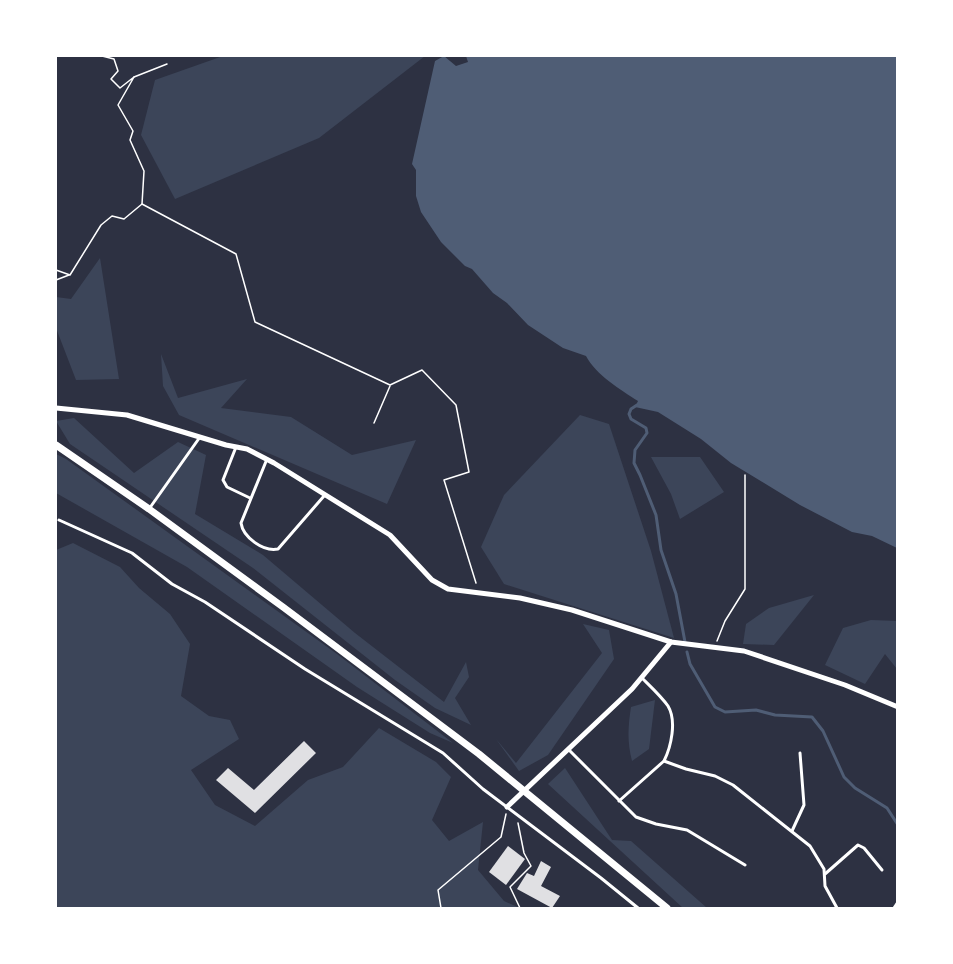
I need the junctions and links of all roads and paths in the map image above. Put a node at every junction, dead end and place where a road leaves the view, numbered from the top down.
1 (102, 56) edge
2 (167, 64) dead end
3 (134, 77) junction
4 (142, 204) junction
5 (56, 270) edge
6 (70, 275) junction
7 (56, 280) edge
8 (390, 385) junction
9 (56, 408) edge
10 (374, 423) dead end
11 (200, 437) junction
12 (56, 445) edge
13 (236, 447) junction
14 (267, 459) junction
15 (745, 475) dead end
16 (324, 496) junction
17 (251, 498) junction
18 (149, 509) junction
19 (59, 520) dead end
20 (476, 583) dead end
21 (671, 642) junction
22 (714, 648) junction
23 (642, 678) junction
24 (897, 706) edge
25 (568, 748) junction
26 (800, 753) dead end
27 (664, 761) junction
28 (524, 789) junction
29 (619, 801) junction
30 (507, 807) junction
31 (517, 814) junction
32 (792, 831) junction
33 (745, 865) dead end
34 (882, 870) dead end
35 (824, 875) junction
36 (897, 902) edge
37 (441, 909) edge
38 (520, 909) edge
39 (638, 909) edge
40 (667, 909) edge
41 (837, 909) edge
42 (894, 909) edge

1 - 3 path
2 - 3 path
3 - 4 path
4 - 6 path
4 - 8 path
5 - 6 path
6 - 7 path
8 - 10 path
8 - 20 path
9 - 11 street
11 - 13 street
11 - 18 lane
12 - 18 street
13 - 14 street
13 - 17 lane
14 - 16 street
14 - 17 lane
15 - 22 path
16 - 17 lane
16 - 21 street
18 - 28 street
19 - 30 lane
21 - 22 street
21 - 23 street
22 - 24 street
23 - 25 street
23 - 27 lane
25 - 28 street
25 - 29 lane
26 - 32 lane
27 - 29 lane
27 - 32 lane
28 - 30 street
28 - 40 street
29 - 33 lane
30 - 31 lane
30 - 37 path
31 - 38 path
31 - 39 lane
32 - 35 lane
34 - 35 lane
35 - 41 lane
36 - 42 lane

